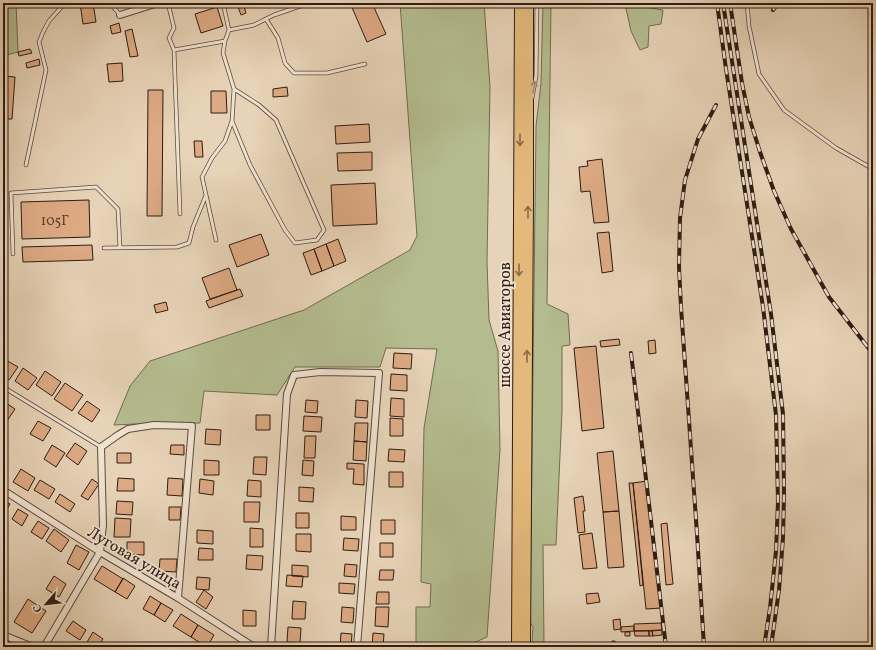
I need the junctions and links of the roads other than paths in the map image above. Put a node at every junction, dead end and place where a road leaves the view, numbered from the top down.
1 (65, 3) edge
2 (110, 3) edge
3 (158, 3) edge
4 (168, 3) edge
5 (223, 3) edge
6 (309, 3) edge
7 (520, 3) edge
8 (528, 3) edge
9 (536, 3) edge
10 (747, 3) edge
11 (120, 15) joint
12 (266, 19) junction
13 (229, 30) junction
14 (225, 40) junction
15 (174, 50) junction
16 (365, 64) dead end
17 (234, 89) junction
18 (232, 121) junction
19 (528, 125) junction
20 (26, 165) dead end
21 (873, 169) edge
22 (206, 195) junction
23 (180, 214) dead end
24 (216, 240) dead end
25 (104, 248) dead end
26 (120, 248) junction
27 (13, 254) dead end
28 (3, 387) edge
29 (101, 447) junction
30 (3, 490) edge
31 (100, 552) junction
32 (178, 598) junction
33 (3, 635) edge
34 (33, 647) edge
35 (44, 647) edge
36 (254, 647) edge
37 (271, 647) edge
38 (357, 647) edge
39 (517, 647) edge
40 (525, 647) edge

1 - 20 lane
2 - 11 lane
3 - 11 street
4 - 15 lane
5 - 13 lane
6 - 12 lane
7 -> 39 main road, шоссе Авиаторов
8 - 19 main road, шоссе Авиаторов
19 -> 9 lane
10 - 21 lane
12 - 13 lane
12 - 16 lane
13 - 14 lane
14 - 15 lane
14 - 17 lane
15 - 23 lane
17 - 18 lane
17 - 18 lane
18 - 22 lane
40 -> 19 main road, шоссе Авиаторов
22 - 24 lane
22 - 26 lane
25 - 26 lane
26 - 27 lane
28 - 29 lane
29 - 31 street
29 - 32 street
30 - 31 street, Луговая улица
31 - 32 street, Луговая улица
31 - 35 street
32 - 36 street, Луговая улица
33 - 34 street
37 - 38 street

